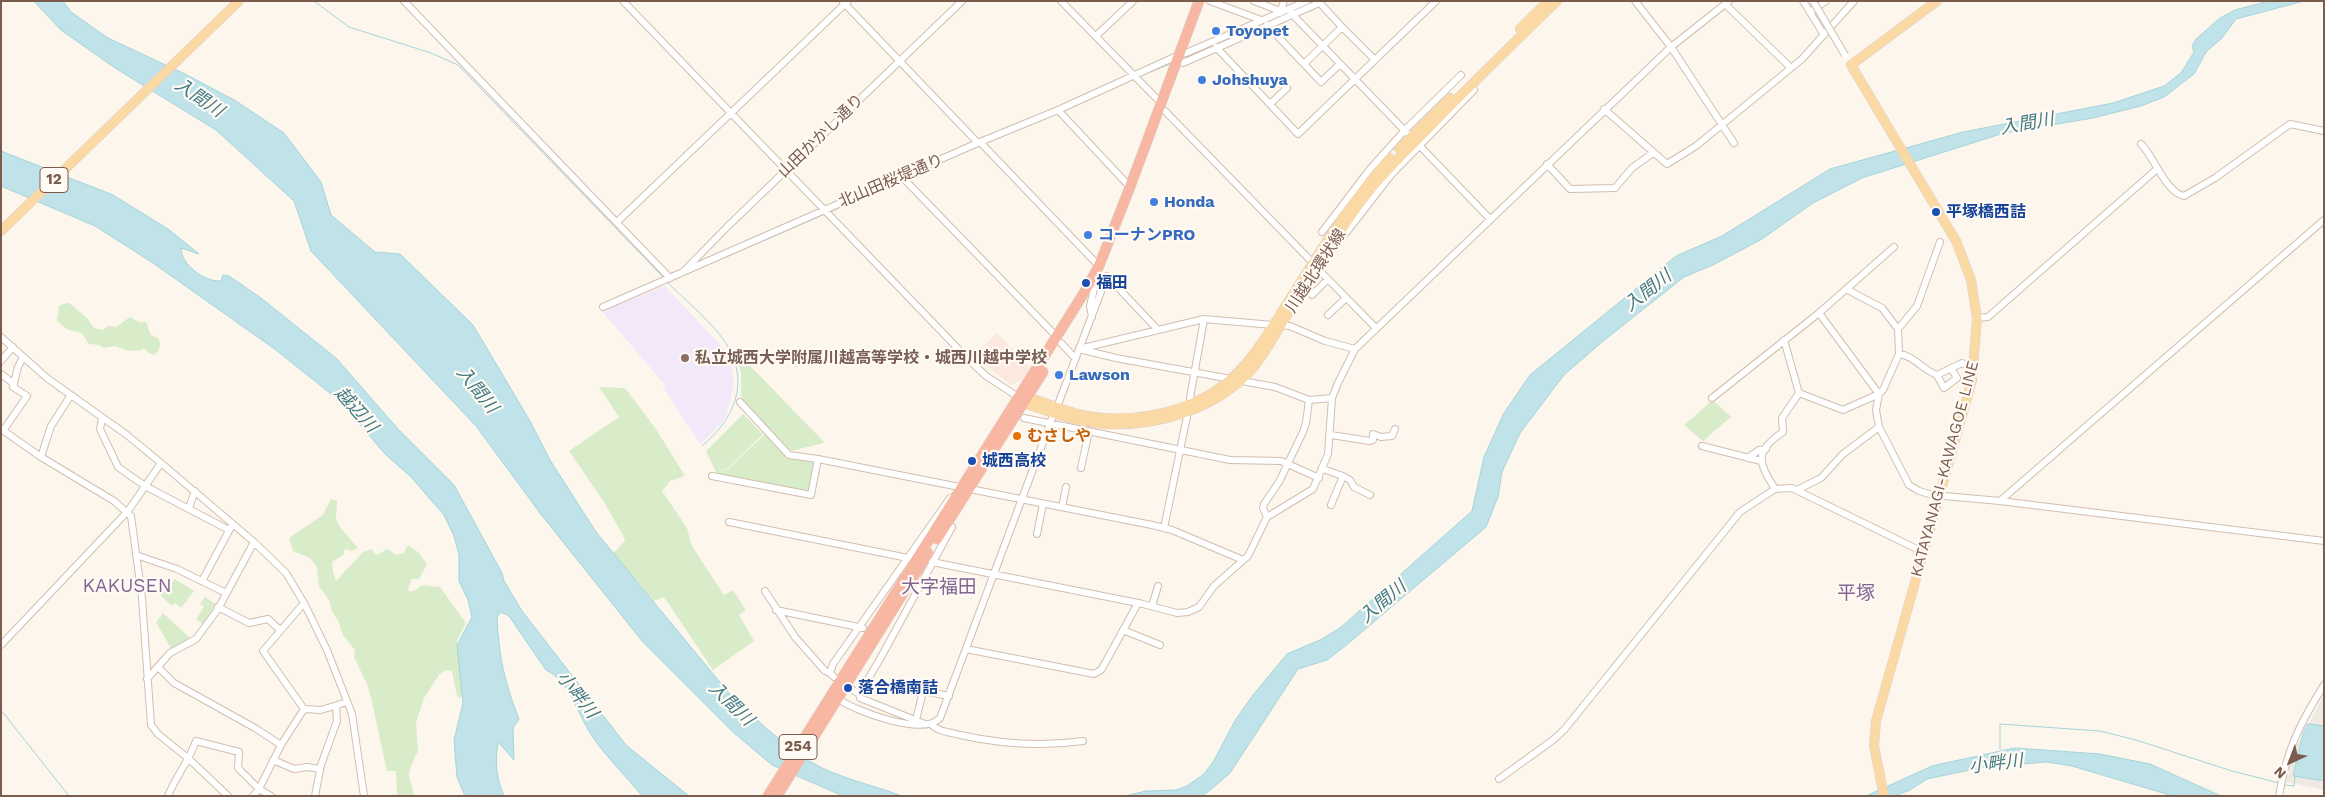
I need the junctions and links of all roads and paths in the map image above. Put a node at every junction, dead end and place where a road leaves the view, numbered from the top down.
1 (238, 1) edge
2 (404, 1) edge
3 (623, 1) edge
4 (962, 1) edge
5 (1061, 1) edge
6 (1133, 1) edge
7 (1199, 1) edge
8 (1208, 1) edge
9 (1254, 1) edge
10 (1284, 1) edge
11 (1307, 1) edge
12 (1436, 1) edge
13 (1548, 1) edge
14 (1557, 1) edge
15 (1635, 1) edge
16 (1803, 1) edge
17 (1813, 1) edge
18 (1826, 1) edge
19 (1854, 1) edge
20 (1937, 1) edge
21 (845, 2) edge
22 (1318, 2) edge
23 (1727, 3) edge
24 (1292, 9) edge
25 (1280, 12) junction
26 (1810, 12) junction
27 (1264, 22) junction
28 (1342, 27) junction
29 (1824, 35) junction
30 (1096, 36) junction
31 (1323, 46) junction
32 (1216, 47) junction
33 (1671, 47) junction
34 (1182, 57) junction
35 (1375, 60) junction
36 (899, 61) junction
37 (1304, 64) junction
38 (1340, 64) junction
39 (1792, 68) junction
40 (1853, 68) junction
41 (1461, 75) dead end
42 (1133, 76) junction
43 (1355, 79) junction
44 (1284, 85) dead end
45 (1474, 90) dead end
46 (1270, 104) junction
47 (1163, 107) junction
48 (1604, 109) junction
49 (1058, 110) junction
50 (730, 113) junction
51 (1721, 124) junction
52 (2324, 131) edge
53 (1406, 132) junction
54 (979, 143) junction
55 (1734, 143) dead end
56 (1418, 144) junction
57 (2141, 144) dead end
58 (1653, 153) junction
59 (1547, 164) junction
60 (2157, 169) junction
61 (785, 170) junction
62 (902, 177) junction
63 (1130, 187) junction
64 (823, 210) junction
65 (1490, 219) junction
66 (2324, 220) edge
67 (617, 222) junction
68 (1337, 226) junction
69 (1, 231) edge
70 (1322, 232) dead end
71 (1940, 242) dead end
72 (1894, 246) dead end
73 (1315, 265) junction
74 (1099, 266) junction
75 (683, 272) junction
76 (670, 278) junction
77 (1328, 279) junction
78 (1094, 289) junction
79 (1846, 290) junction
80 (1312, 295) dead end
81 (1346, 298) junction
82 (603, 308) dead end
83 (1819, 313) junction
84 (1328, 315) dead end
85 (1092, 318) junction
86 (1977, 318) junction
87 (1204, 319) junction
88 (1277, 325) junction
89 (1376, 328) junction
90 (1157, 329) junction
91 (1898, 329) junction
92 (1, 337) edge
93 (1059, 340) junction
94 (1784, 340) junction
95 (13, 348) junction
96 (1079, 349) junction
97 (1355, 350) junction
98 (1898, 354) junction
99 (23, 357) junction
100 (1075, 358) junction
101 (1, 361) edge
102 (1951, 368) junction
103 (1973, 369) junction
104 (1194, 372) junction
105 (1, 374) edge
106 (1937, 375) junction
107 (1229, 379) junction
108 (1238, 382) junction
109 (14, 384) junction
110 (1799, 394) junction
111 (1879, 394) junction
112 (71, 395) junction
113 (1332, 398) junction
114 (1712, 398) dead end
115 (1024, 399) junction
116 (1308, 400) junction
117 (740, 402) dead end
118 (1193, 402) junction
119 (1056, 410) junction
120 (1188, 412) junction
121 (102, 418) junction
122 (1024, 418) dead end
123 (1050, 425) junction
124 (1879, 427) junction
125 (1791, 428) dead end
126 (1395, 429) dead end
127 (2, 430) edge
128 (1089, 432) junction
129 (1783, 432) junction
130 (1331, 435) junction
131 (1702, 446) dead end
132 (1766, 449) junction
133 (1180, 450) junction
134 (40, 457) junction
135 (818, 458) junction
136 (1748, 458) junction
137 (1761, 461) junction
138 (1288, 462) junction
139 (162, 463) junction
140 (1081, 468) dead end
141 (1323, 469) junction
142 (712, 476) dead end
143 (1343, 476) junction
144 (1319, 478) junction
145 (145, 486) junction
146 (1066, 487) dead end
147 (962, 488) junction
148 (1775, 489) junction
149 (1797, 490) junction
150 (195, 491) junction
151 (1940, 494) junction
152 (1370, 495) dead end
153 (1022, 499) junction
154 (2000, 501) junction
155 (1044, 504) junction
156 (1331, 505) dead end
157 (1062, 507) junction
158 (189, 508) junction
159 (128, 511) junction
160 (1266, 517) junction
161 (729, 522) dead end
162 (233, 524) junction
163 (947, 524) junction
164 (1164, 528) junction
165 (230, 530) junction
166 (1037, 534) dead end
167 (2324, 541) edge
168 (254, 542) junction
169 (1923, 552) junction
170 (136, 555) junction
171 (908, 558) junction
172 (1243, 560) junction
173 (932, 562) junction
174 (995, 574) junction
175 (202, 581) junction
176 (1158, 586) dead end
177 (765, 591) dead end
178 (226, 593) junction
179 (304, 603) junction
180 (1138, 603) junction
181 (1152, 606) junction
182 (218, 607) junction
183 (776, 610) junction
184 (860, 628) junction
185 (280, 630) junction
186 (1123, 630) junction
187 (1, 645) edge
188 (1160, 645) dead end
189 (966, 649) junction
190 (158, 667) junction
191 (148, 680) junction
192 (2324, 685) edge
193 (949, 696) junction
194 (834, 700) junction
195 (347, 702) junction
196 (336, 707) junction
197 (304, 709) junction
198 (916, 720) junction
199 (928, 724) junction
200 (1083, 741) dead end
201 (281, 745) junction
202 (189, 758) junction
203 (273, 760) junction
204 (320, 768) junction
205 (1499, 779) dead end
206 (259, 790) junction
207 (168, 796) edge
208 (228, 796) edge
209 (253, 796) edge
210 (272, 796) edge
211 (315, 796) edge
212 (364, 796) edge
213 (768, 796) edge
214 (777, 796) edge
215 (1884, 796) edge
216 (2279, 796) edge

1 - 69 main road, 12
2 - 67 street
3 - 50 street
4 - 36 street, 山田かかし通り
5 - 30 street
6 - 30 street
7 - 34 highway, 254
8 - 27 street
8 - 34 highway, 254
9 - 25 street
10 - 25 street
11 - 24 street
12 - 35 street
13 - 68 main road, 川越北環状線
14 - 68 main road, 川越北環状線
15 - 33 street
16 - 26 street
17 - 40 street, bridge
18 - 26 street
19 - 29 street
20 - 40 main road
21 - 36 street
21 - 50 street
22 - 24 street
22 - 28 street
23 - 33 street
23 - 39 street
24 - 25 street
24 - 27 street
24 - 31 street
25 - 27 street
26 - 29 street
27 - 32 street
27 - 34 street
27 - 37 street
28 - 31 street
28 - 35 street
29 - 39 street
30 - 42 street
31 - 37 street
31 - 38 street
32 - 34 street
32 - 46 street
33 - 48 street
33 - 51 street
34 - 42 street, 北山田桜堤通り
34 - 47 highway, 254
35 - 43 street
36 - 54 street
36 - 61 street, 山田かかし通り
37 - 38 street
38 - 43 street
39 - 51 street
40 - 86 main road, KATAYANAGI-KAWAGOE LINE
41 - 53 street
42 - 47 street
42 - 49 street, 北山田桜堤通り
43 - 46 street
43 - 53 street
44 - 46 street
45 - 56 street
47 - 63 highway, 254
47 - 73 street
47 - 78 highway, 254
48 - 58 street
48 - 59 street
49 - 54 street, 北山田桜堤通り
49 - 63 street
50 - 61 street
50 - 67 street
51 - 55 street
51 - 58 street
52 - 60 street
53 - 68 street
54 - 62 street, 北山田桜堤通り
54 - 74 street
56 - 65 street
56 - 68 street
57 - 60 street
58 - 59 street
59 - 65 street
60 - 86 street
61 - 64 street
61 - 75 street, 山田かかし通り
62 - 64 street, 北山田桜堤通り
62 - 93 street
63 - 74 highway, 254
64 - 75 street, 北山田桜堤通り
64 - 115 street
65 - 89 street
66 - 154 street
67 - 76 street
68 - 70 street
68 - 73 main road, 川越北環状線
71 - 91 street
72 - 79 street
73 - 77 street
73 - 88 main road, 川越北環状線
74 - 93 highway, 254
75 - 76 street, 北山田桜堤通り
76 - 82 street, 北山田桜堤通り
77 - 80 street
77 - 81 street
78 - 85 street
78 - 93 highway, 254
79 - 83 street
79 - 91 street
81 - 84 street
81 - 89 street
83 - 94 street
83 - 111 street
85 - 90 street
85 - 96 street
86 - 103 main road, KATAYANAGI-KAWAGOE LINE
87 - 88 street
87 - 90 street
87 - 104 street
88 - 97 street
88 - 107 main road, 川越北環状線
88 - 108 main road, 川越北環状線
89 - 97 street
90 - 96 street
91 - 98 street
92 - 95 street
93 - 100 street
93 - 115 highway, 254
94 - 110 street
94 - 114 street
95 - 99 street
95 - 101 street
96 - 100 street
96 - 104 street
97 - 113 street
98 - 106 street
98 - 111 street
99 - 109 street
99 - 112 street
100 - 119 street
102 - 103 street
102 - 106 street
102 - 106 street
103 - 151 main road, KATAYANAGI-KAWAGOE LINE
104 - 107 street
104 - 118 street
105 - 109 street
107 - 108 street
107 - 118 main road, 川越北環状線
108 - 116 street
108 - 120 main road, 川越北環状線
109 - 127 street
110 - 111 street
110 - 129 street
111 - 124 street
112 - 121 street
112 - 134 street
113 - 116 street
113 - 130 street
115 - 119 main road, 川越北環状線
115 - 147 highway, 254
116 - 138 street
117 - 135 street
118 - 119 main road, 川越北環状線
119 - 120 main road, 川越北環状線
119 - 123 street
120 - 133 street
121 - 139 street
121 - 145 street
122 - 123 street
123 - 128 street
123 - 153 street
124 - 149 street
124 - 151 street
125 - 129 street
126 - 130 street
127 - 134 street
128 - 133 street
128 - 140 street
129 - 132 street
130 - 141 street
131 - 136 street
132 - 136 street
132 - 137 street
133 - 138 street
133 - 164 street
134 - 159 street
135 - 142 street
135 - 147 street
136 - 137 street
137 - 148 street
138 - 144 street
138 - 160 street
139 - 145 street
139 - 150 street
141 - 143 street
141 - 144 street
143 - 152 street
143 - 156 street
144 - 160 street
145 - 158 street
145 - 159 street
146 - 157 street
147 - 153 street
147 - 163 highway, 254
147 - 171 street
147 - 194 highway, 254
148 - 149 street
148 - 205 street
149 - 169 street
150 - 158 street
150 - 162 street
151 - 154 street
151 - 169 main road, KATAYANAGI-KAWAGOE LINE
153 - 155 street
153 - 174 street
154 - 167 street
155 - 157 street
155 - 166 street
157 - 164 street
158 - 165 street
159 - 170 street
159 - 187 street
160 - 172 street
161 - 171 street
162 - 165 street
162 - 168 street
163 - 173 street
163 - 194 highway, 254
164 - 172 street
165 - 175 street
168 - 178 street
168 - 179 street
169 - 215 main road, KATAYANAGI-KAWAGOE LINE
170 - 175 street
170 - 191 street
171 - 184 street
172 - 181 street
173 - 174 street
173 - 198 street
174 - 180 street
174 - 189 street
175 - 178 street
176 - 181 street
177 - 183 street
178 - 182 street
179 - 185 street
179 - 195 street
180 - 181 street
180 - 186 street
182 - 185 street
182 - 190 street
183 - 184 street
183 - 184 street
185 - 197 street
186 - 188 street
186 - 189 street
189 - 193 street
190 - 191 street
190 - 201 street
191 - 202 street
192 - 216 street
193 - 198 street
193 - 199 street
194 - 199 street
194 - 213 highway, 254
194 - 214 highway, 254
195 - 196 street
195 - 212 street
196 - 197 street
196 - 204 street
197 - 201 street
198 - 199 street
199 - 200 street
201 - 203 street
202 - 206 street
202 - 207 street
202 - 208 street
203 - 204 street
203 - 206 street
204 - 211 street
206 - 209 street
206 - 210 street

